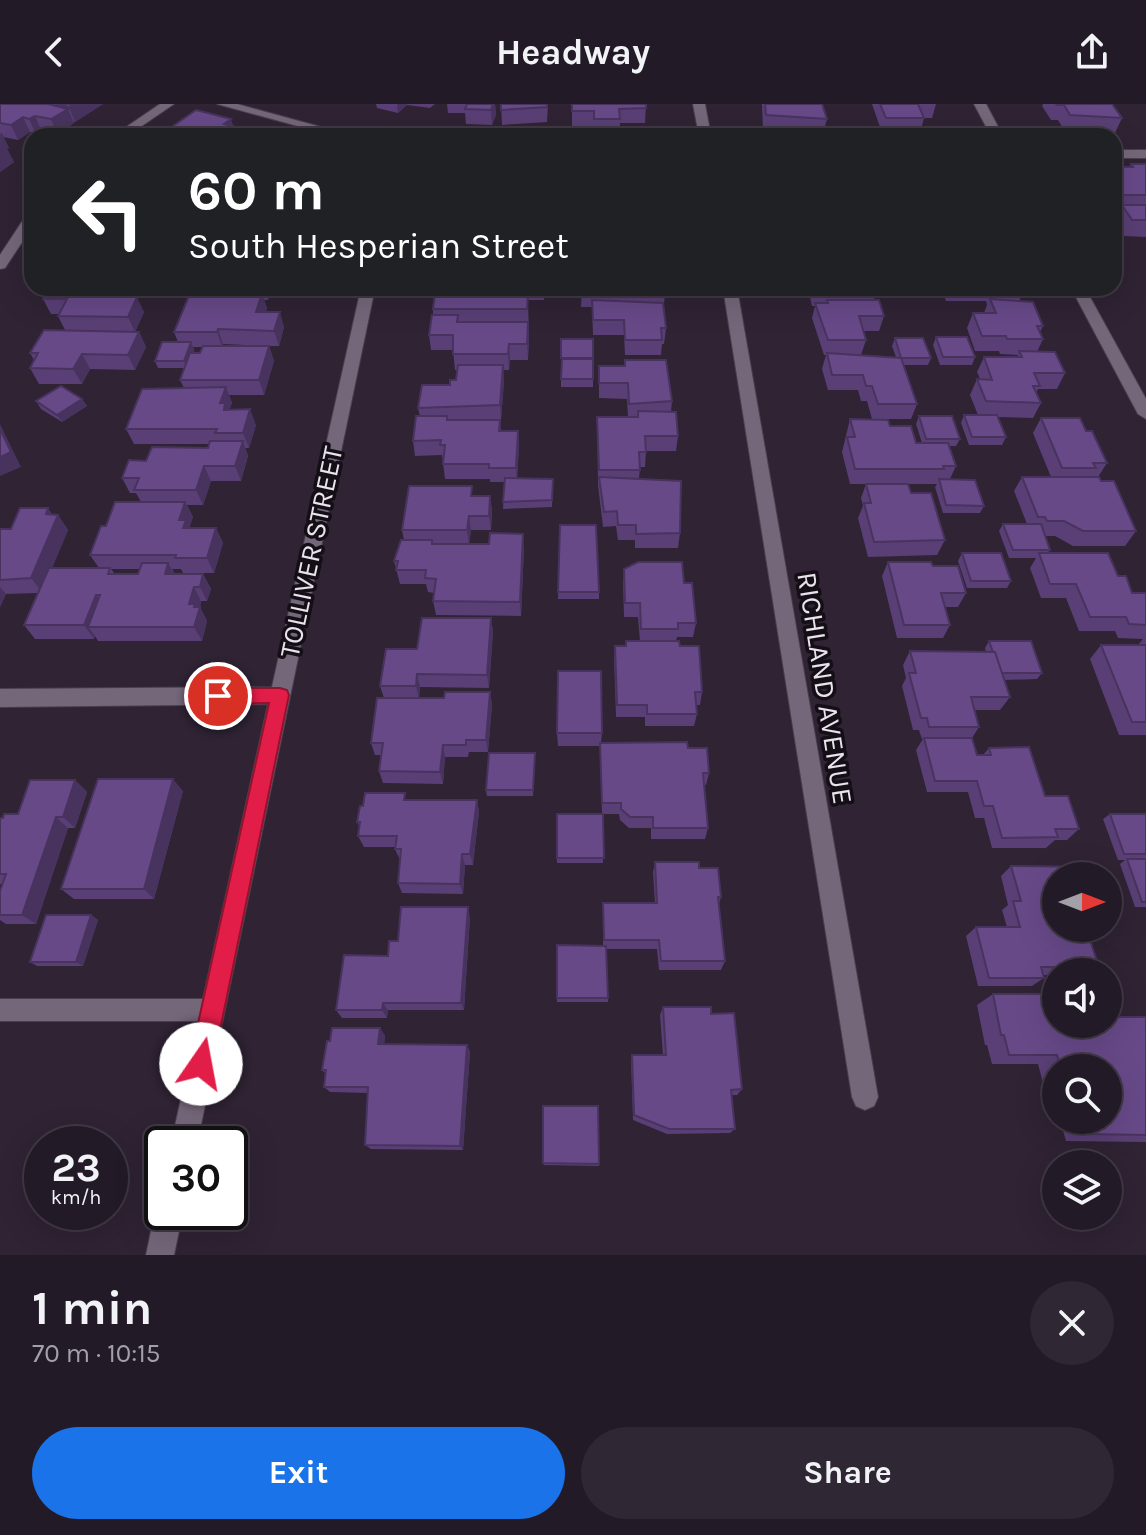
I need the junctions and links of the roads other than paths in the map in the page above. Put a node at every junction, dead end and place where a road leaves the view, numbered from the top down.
1 (168, 104) edge
2 (223, 104) edge
3 (699, 104) edge
4 (980, 104) edge
5 (131, 128) edge
6 (317, 128) edge
7 (704, 128) edge
8 (993, 128) edge
9 (1122, 154) edge
10 (1146, 154) edge
11 (24, 229) edge
12 (0, 265) edge
13 (366, 296) edge
14 (731, 296) edge
15 (1082, 296) edge
16 (1146, 414) edge
17 (280, 695) junction
18 (0, 698) edge
19 (0, 1010) edge
20 (212, 1010) junction
21 (865, 1097) dead end
22 (188, 1126) edge
23 (165, 1230) edge
24 (160, 1255) edge

1 - 5 street
2 - 6 street
3 - 7 street
4 - 8 street
9 - 10 street
11 - 12 street
13 - 17 street, TOLLIVER STREET
14 - 21 street, RICHLAND AVENUE
15 - 16 street
17 - 18 street
17 - 20 street, TOLLIVER STREET
19 - 20 lane
20 - 22 street, TOLLIVER STREET
23 - 24 street

